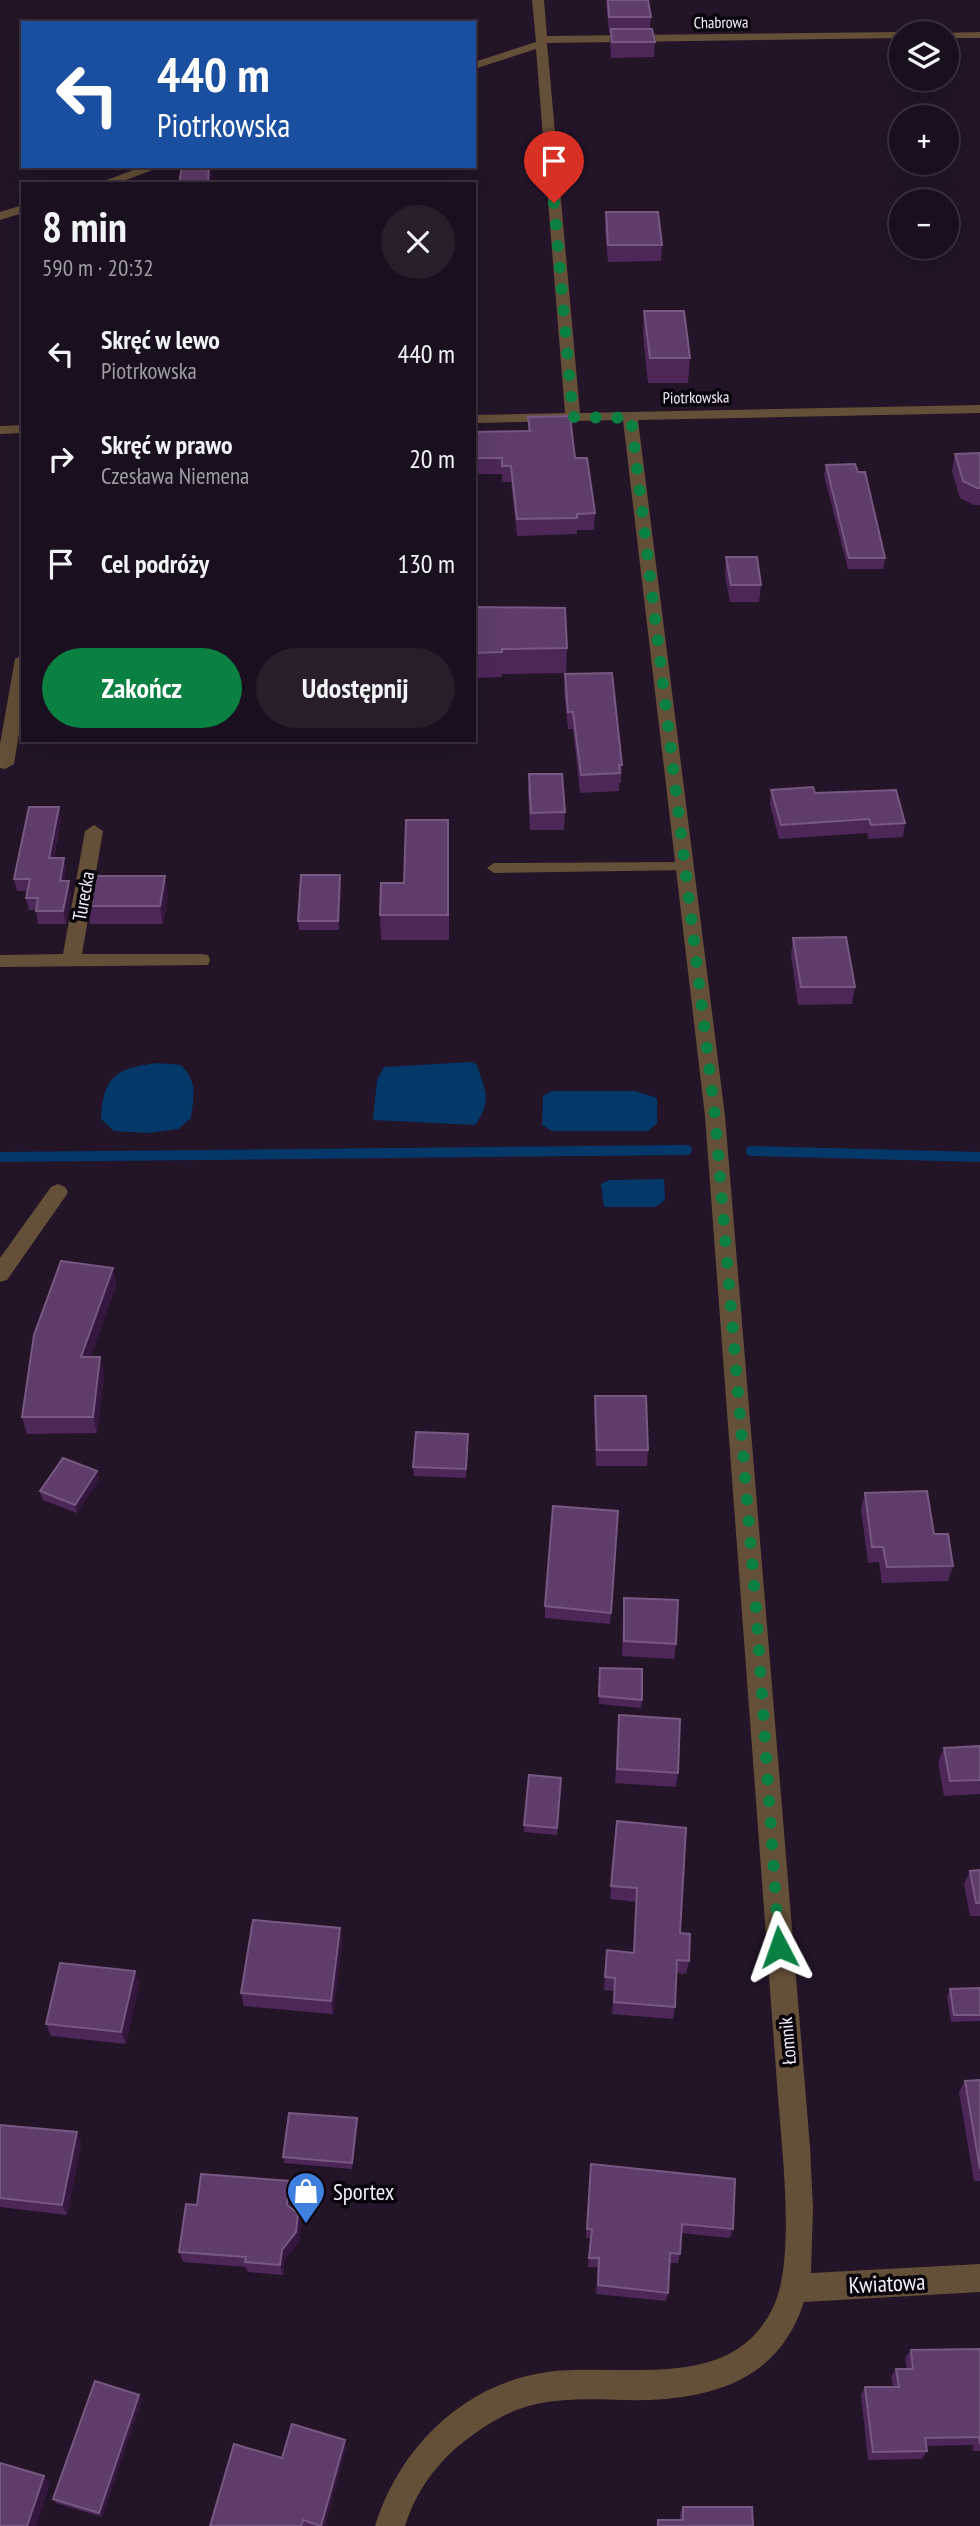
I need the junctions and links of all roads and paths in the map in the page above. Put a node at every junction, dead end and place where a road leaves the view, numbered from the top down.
1 (538, 0) edge
2 (980, 34) edge
3 (889, 35) edge
4 (959, 35) edge
5 (541, 42) junction
6 (476, 65) edge
7 (151, 168) edge
8 (108, 182) edge
9 (21, 210) edge
10 (0, 216) edge
11 (980, 409) edge
12 (631, 416) junction
13 (573, 417) junction
14 (476, 419) edge
15 (21, 429) edge
16 (0, 430) edge
17 (21, 679) edge
18 (18, 710) edge
19 (5, 764) dead end
20 (94, 831) dead end
21 (685, 867) junction
22 (494, 868) dead end
23 (201, 960) dead end
24 (0, 961) edge
25 (71, 961) junction
26 (58, 1192) dead end
27 (0, 1274) edge
28 (980, 2278) edge
29 (793, 2288) junction
30 (390, 2526) edge

1 - 5 street
2 - 4 street
3 - 5 street, Chabrowa
5 - 6 street, Chabrowa
5 - 13 street
7 - 8 street
9 - 10 street
11 - 12 street, Piotrkowska
12 - 13 street, Piotrkowska
12 - 21 street, Łomnik
13 - 14 street, Piotrkowska
15 - 16 street
17 - 18 street
18 - 19 street
20 - 25 street, Turecka
21 - 22 lane
21 - 29 street, Łomnik
23 - 25 street
24 - 25 street
26 - 27 street
28 - 29 street, Kwiatowa
29 - 30 street, Łomnik

